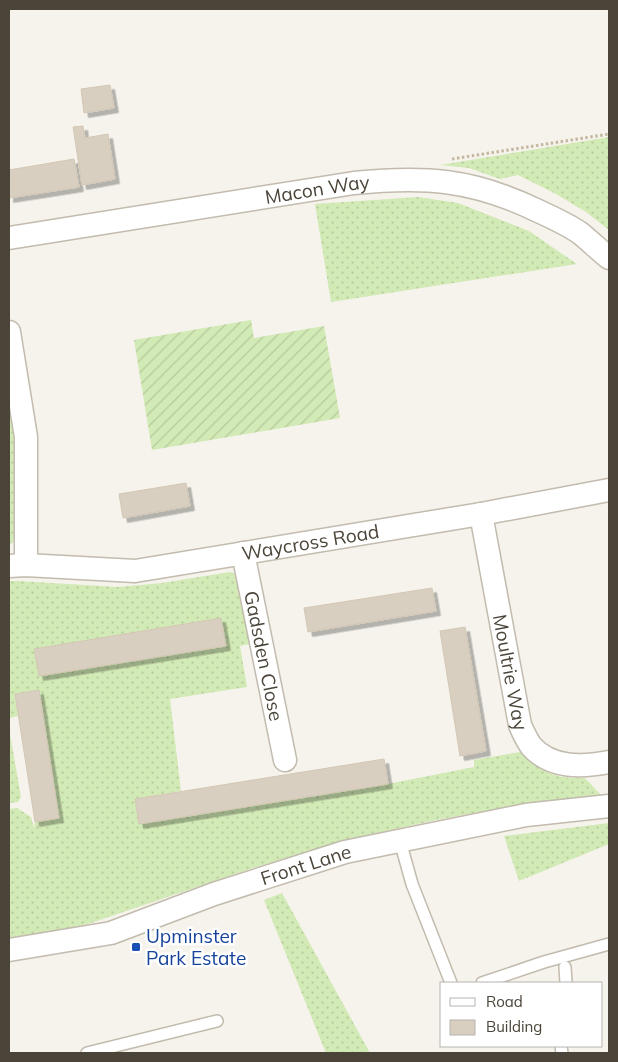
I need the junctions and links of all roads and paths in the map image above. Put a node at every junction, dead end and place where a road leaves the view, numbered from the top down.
1 (609, 134) edge
2 (425, 179) junction
3 (9, 238) edge
4 (609, 258) edge
5 (9, 332) edge
6 (609, 490) edge
7 (481, 514) junction
8 (243, 553) junction
9 (18, 566) edge
10 (285, 760) dead end
11 (609, 762) edge
12 (609, 806) edge
13 (400, 842) junction
14 (609, 944) edge
15 (9, 950) edge
16 (565, 967) dead end
17 (451, 982) edge
18 (485, 982) edge
19 (566, 982) edge
20 (216, 1021) dead end
21 (87, 1053) edge

1 - 2 path
2 - 3 street, Macon Way
2 - 4 street, Macon Way
5 - 9 street
6 - 7 street, Waycross Road
7 - 8 street, Waycross Road
7 - 11 street, Moultrie Way
8 - 9 street, Waycross Road
8 - 10 street, Gadsden Close
12 - 13 street, Front Lane
13 - 15 street, Front Lane
13 - 17 lane
14 - 18 lane
16 - 19 lane
20 - 21 lane

